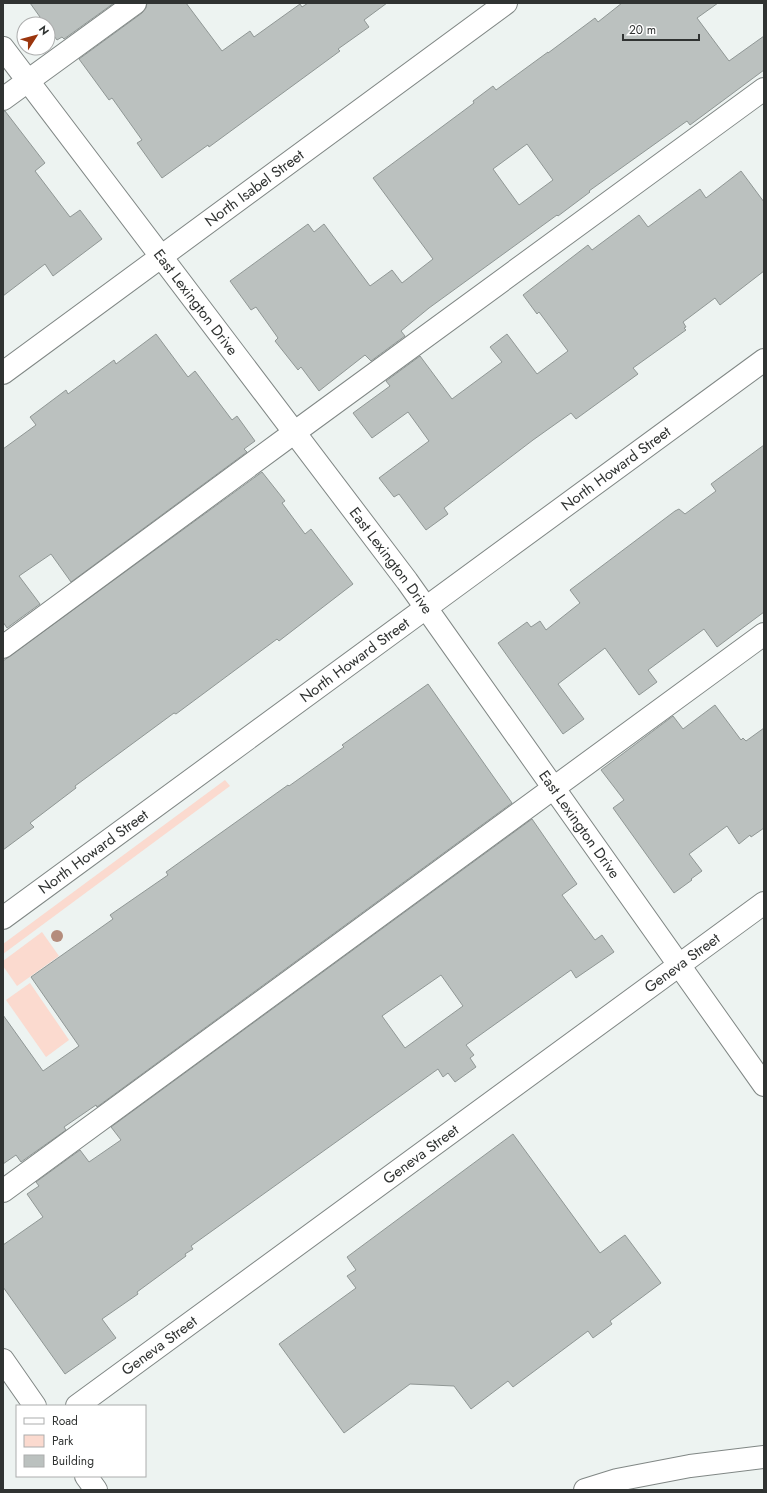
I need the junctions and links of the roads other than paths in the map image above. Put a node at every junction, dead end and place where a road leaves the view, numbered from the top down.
1 (135, 3) edge
2 (506, 3) edge
3 (3, 48) edge
4 (27, 82) junction
5 (764, 89) edge
6 (3, 99) edge
7 (161, 257) junction
8 (764, 360) edge
9 (3, 373) edge
10 (295, 432) junction
11 (426, 608) junction
12 (764, 634) edge
13 (3, 647) edge
14 (553, 788) junction
15 (764, 903) edge
16 (3, 918) edge
17 (679, 965) junction
18 (764, 1085) edge
19 (3, 1191) edge
20 (3, 1360) edge
21 (34, 1405) edge
22 (78, 1405) edge
23 (764, 1457) edge
24 (87, 1477) edge
25 (96, 1490) edge
26 (585, 1490) edge

1 - 4 street
2 - 7 street, North Isabel Street
3 - 4 street, East Lexington Drive
4 - 6 street
4 - 7 street, East Lexington Drive
5 - 10 street
7 - 9 street, North Isabel Street
7 - 10 street, East Lexington Drive
8 - 11 street, North Howard Street
10 - 11 street, East Lexington Drive
10 - 13 street
11 - 14 street, East Lexington Drive
11 - 16 street, North Howard Street
12 - 14 street
14 - 17 street, East Lexington Drive
14 - 19 street
15 - 17 street, Geneva Street
17 - 18 street, East Lexington Drive
17 - 22 street, Geneva Street
20 - 21 street
23 - 26 street
24 - 25 street

